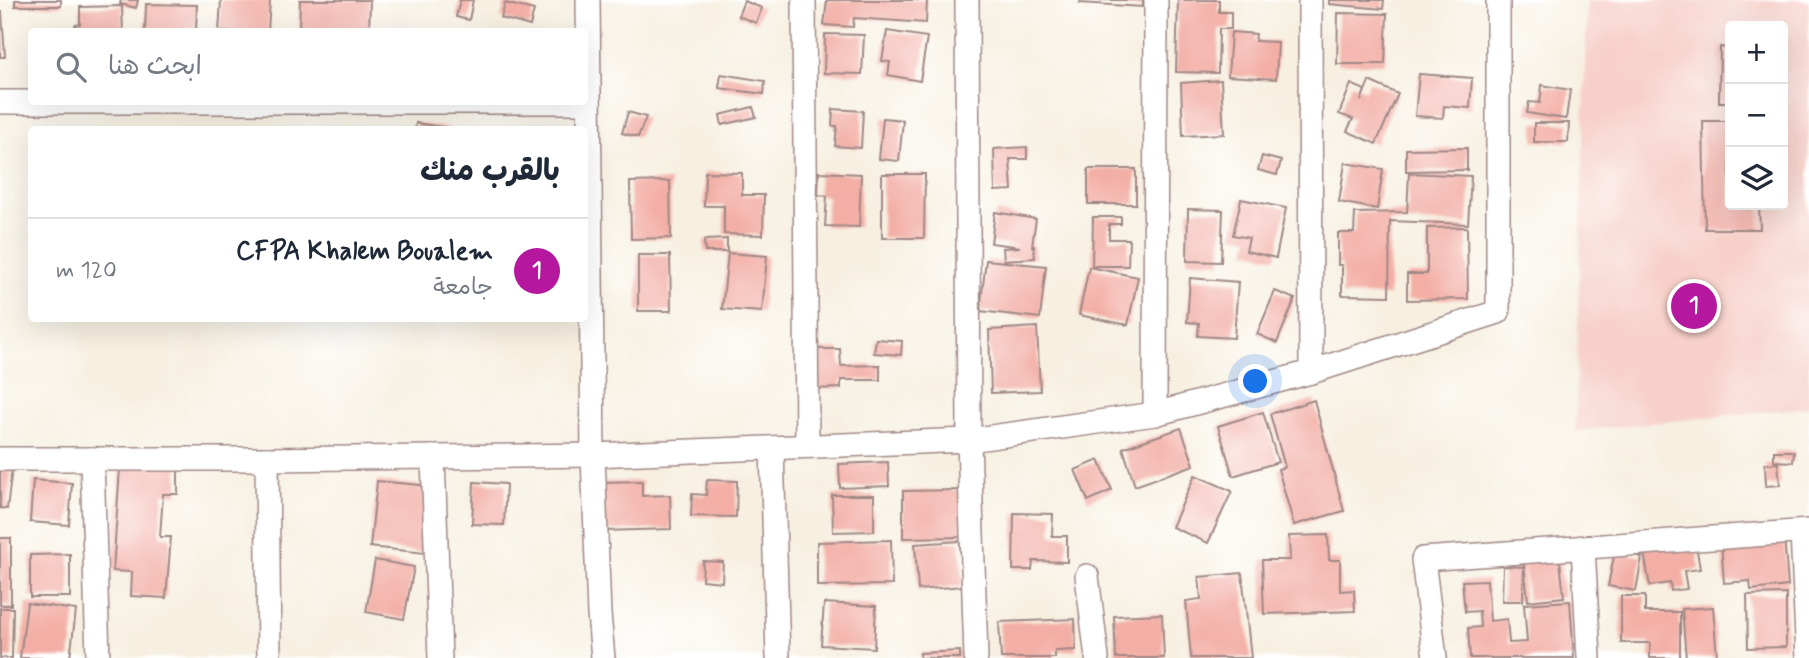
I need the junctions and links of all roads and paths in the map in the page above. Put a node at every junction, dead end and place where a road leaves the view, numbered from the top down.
1 (588, 0) edge
2 (804, 0) edge
3 (967, 0) edge
4 (1156, 0) edge
5 (1310, 0) edge
6 (1498, 0) edge
7 (0, 102) edge
8 (28, 102) edge
9 (589, 102) joint
10 (1311, 372) junction
11 (1155, 414) junction
12 (969, 440) junction
13 (807, 446) junction
14 (772, 448) junction
15 (593, 454) junction
16 (433, 457) junction
17 (0, 458) edge
18 (92, 459) junction
19 (267, 459) junction
20 (1806, 531) edge
21 (1583, 547) junction
22 (1087, 576) dead end
23 (98, 658) edge
24 (269, 658) edge
25 (440, 658) edge
26 (604, 658) edge
27 (778, 658) edge
28 (976, 658) edge
29 (1097, 658) edge
30 (1435, 658) edge
31 (1589, 658) edge
32 (1808, 658) edge

1 - 9 street
2 - 13 street
3 - 12 street
4 - 11 street
5 - 10 street
6 - 10 street
7 - 8 street
9 - 15 street
10 - 11 street
11 - 12 street
12 - 13 street
12 - 28 street
13 - 14 street
14 - 15 street
14 - 27 street
15 - 16 street
15 - 26 street
16 - 19 street
16 - 25 street
17 - 18 street
18 - 19 street
18 - 23 street
19 - 24 street
20 - 21 street
20 - 32 street
21 - 30 street
21 - 31 street
22 - 29 street

